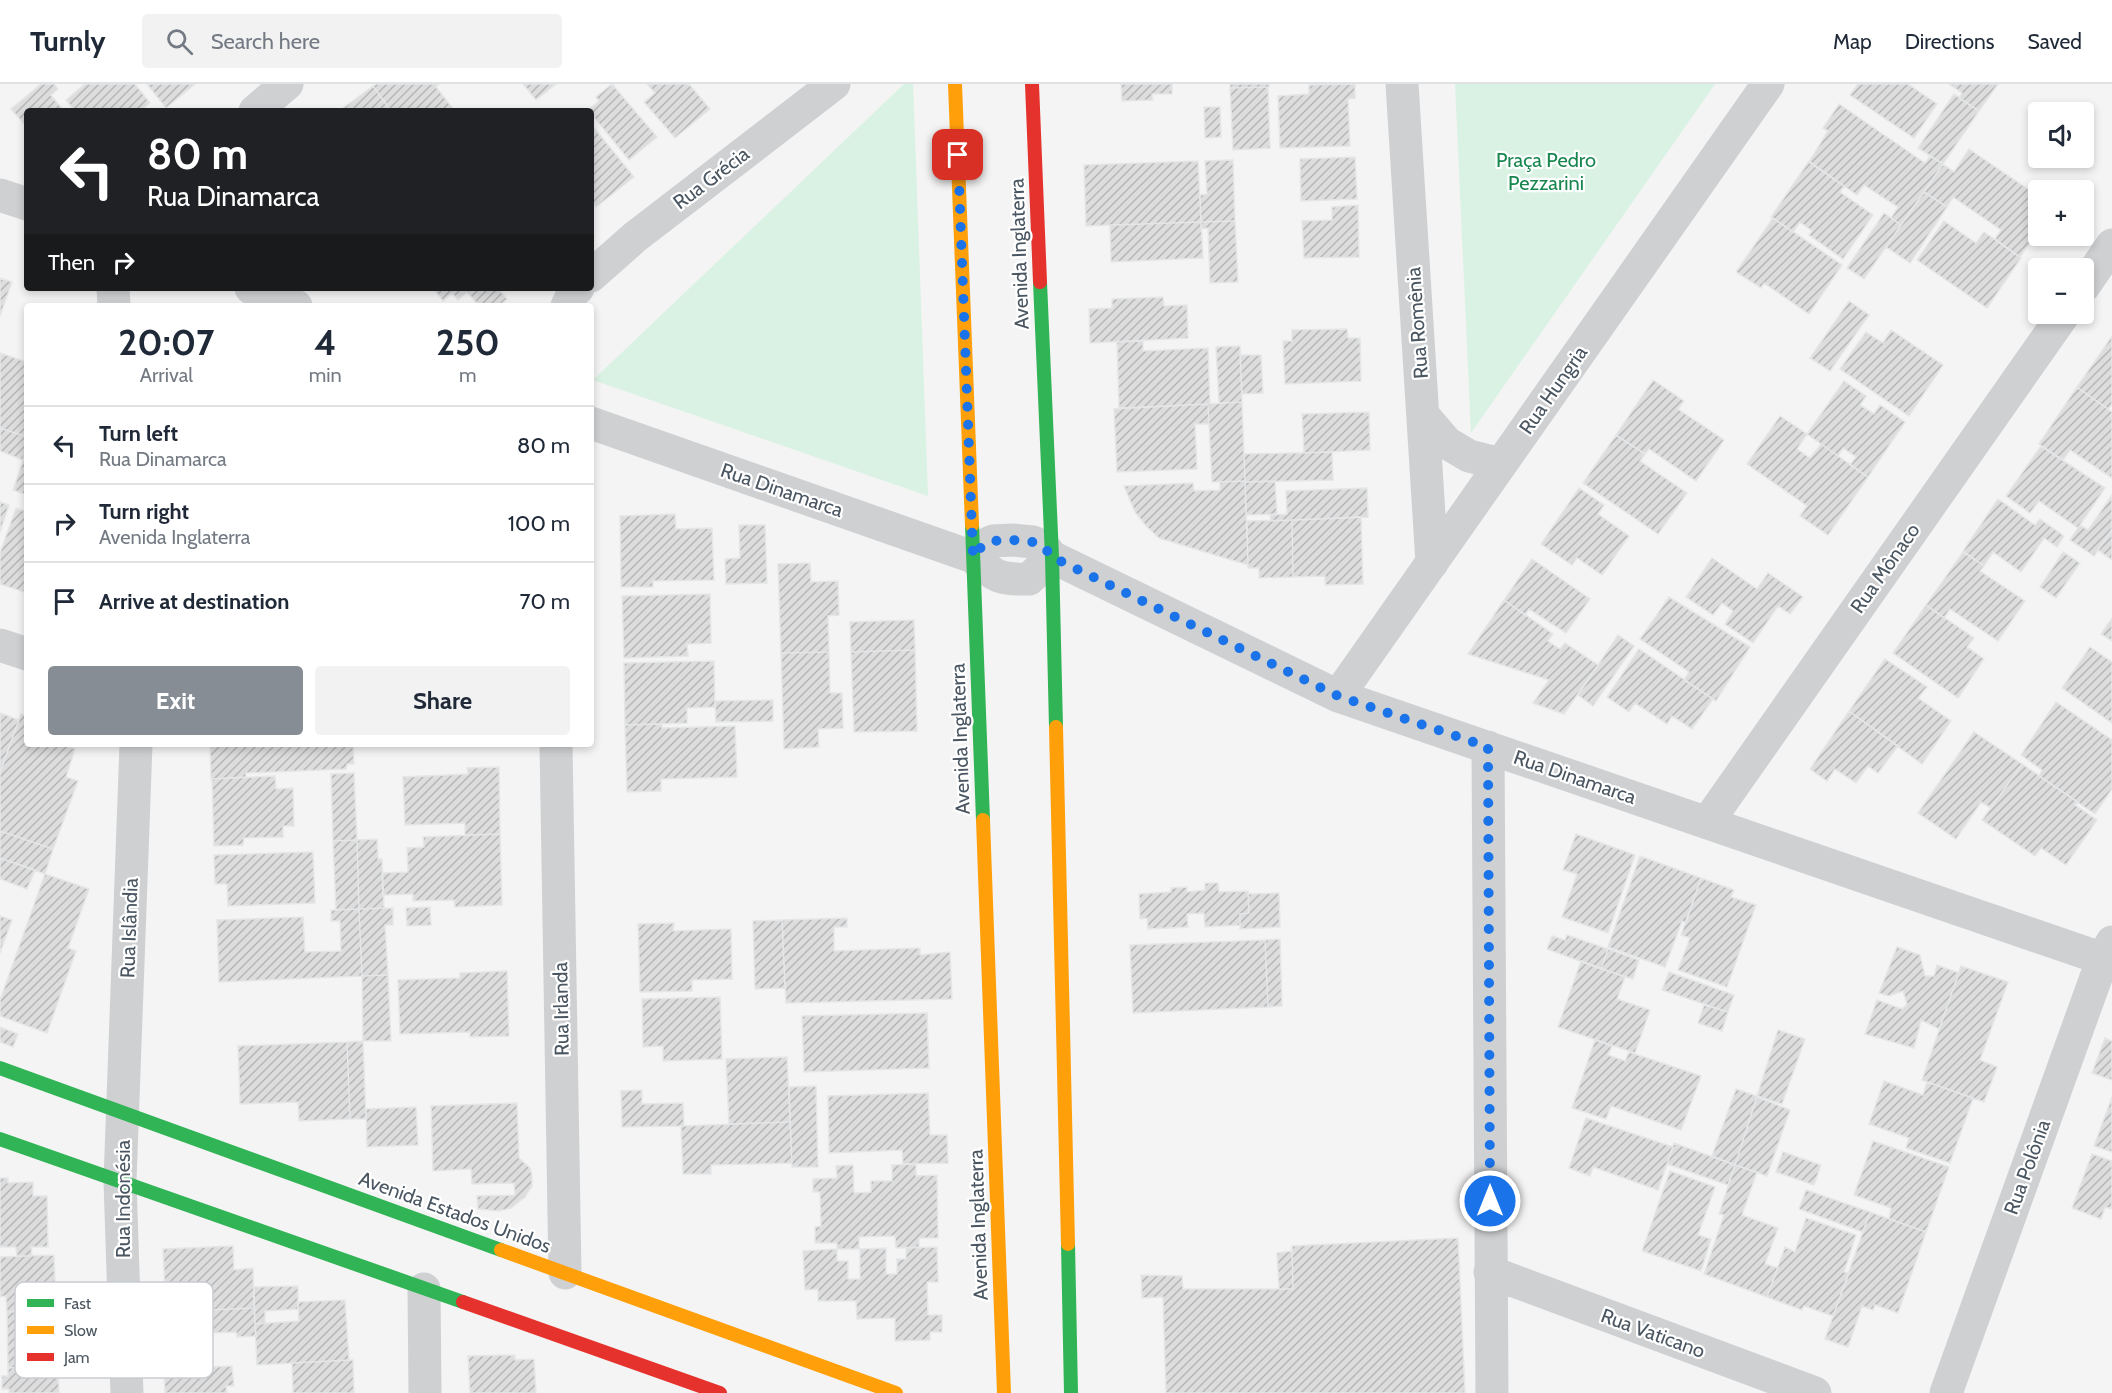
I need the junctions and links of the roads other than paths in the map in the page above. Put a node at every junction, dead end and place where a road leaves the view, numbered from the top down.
1 (287, 84) edge
2 (834, 84) edge
3 (955, 84) edge
4 (1032, 84) edge
5 (1402, 84) edge
6 (1768, 84) edge
7 (259, 108) edge
8 (0, 195) edge
9 (24, 203) edge
10 (2112, 245) edge
11 (2094, 271) edge
12 (594, 273) edge
13 (258, 291) edge
14 (288, 303) edge
15 (2057, 324) edge
16 (1423, 415) junction
17 (594, 424) edge
18 (1501, 464) junction
19 (973, 557) junction
20 (1052, 557) junction
21 (1432, 563) junction
22 (0, 645) edge
23 (24, 653) edge
24 (1338, 696) junction
25 (136, 747) edge
26 (556, 747) edge
27 (1488, 747) junction
28 (1707, 823) junction
29 (2109, 954) edge
30 (0, 1068) edge
31 (123, 1112) junction
32 (0, 1139) edge
33 (120, 1181) junction
34 (1490, 1272) junction
35 (566, 1273) junction
36 (123, 1282) edge
37 (424, 1288) junction
38 (127, 1378) edge
39 (711, 1391) edge
40 (127, 1393) edge
41 (425, 1393) edge
42 (896, 1393) edge
43 (1004, 1393) edge
44 (1071, 1393) edge
45 (1492, 1393) edge
46 (1815, 1393) edge
47 (1946, 1393) edge

1 - 7 street
2 - 12 street, Rua Grécia
3 - 19 main road, Avenida Inglaterra
4 - 20 main road, Avenida Inglaterra
5 - 16 street, Rua Romênia
6 - 18 street, Rua Hungria
8 - 9 street
10 - 11 street
13 - 14 street
15 - 28 street, Rua Mônaco
16 - 18 street
16 - 21 street, Rua Romênia
17 - 19 street, Rua Dinamarca
18 - 21 street, Rua Hungria
19 - 20 street, Rua Dinamarca
19 - 43 main road, Avenida Inglaterra
20 - 24 street, Rua Dinamarca
20 - 44 main road, Avenida Inglaterra
21 - 24 street, Rua Hungria
22 - 23 street
24 - 27 street, Rua Dinamarca
25 - 31 street, Rua Islândia
26 - 35 street, Rua Irlanda
27 - 28 street, Rua Dinamarca
27 - 34 street
28 - 29 street, Rua Dinamarca
29 - 47 street, Rua Polônia
30 - 31 main road, Avenida Estados Unidos
31 - 33 street, Rua Indonésia
31 - 35 main road, Avenida Estados Unidos
32 - 33 main road
33 - 36 street, Rua Indonésia
33 - 37 main road
34 - 45 street
34 - 46 street, Rua Vaticano
35 - 42 main road, Avenida Estados Unidos
37 - 39 main road
37 - 41 street
38 - 40 street, Rua Indonésia

